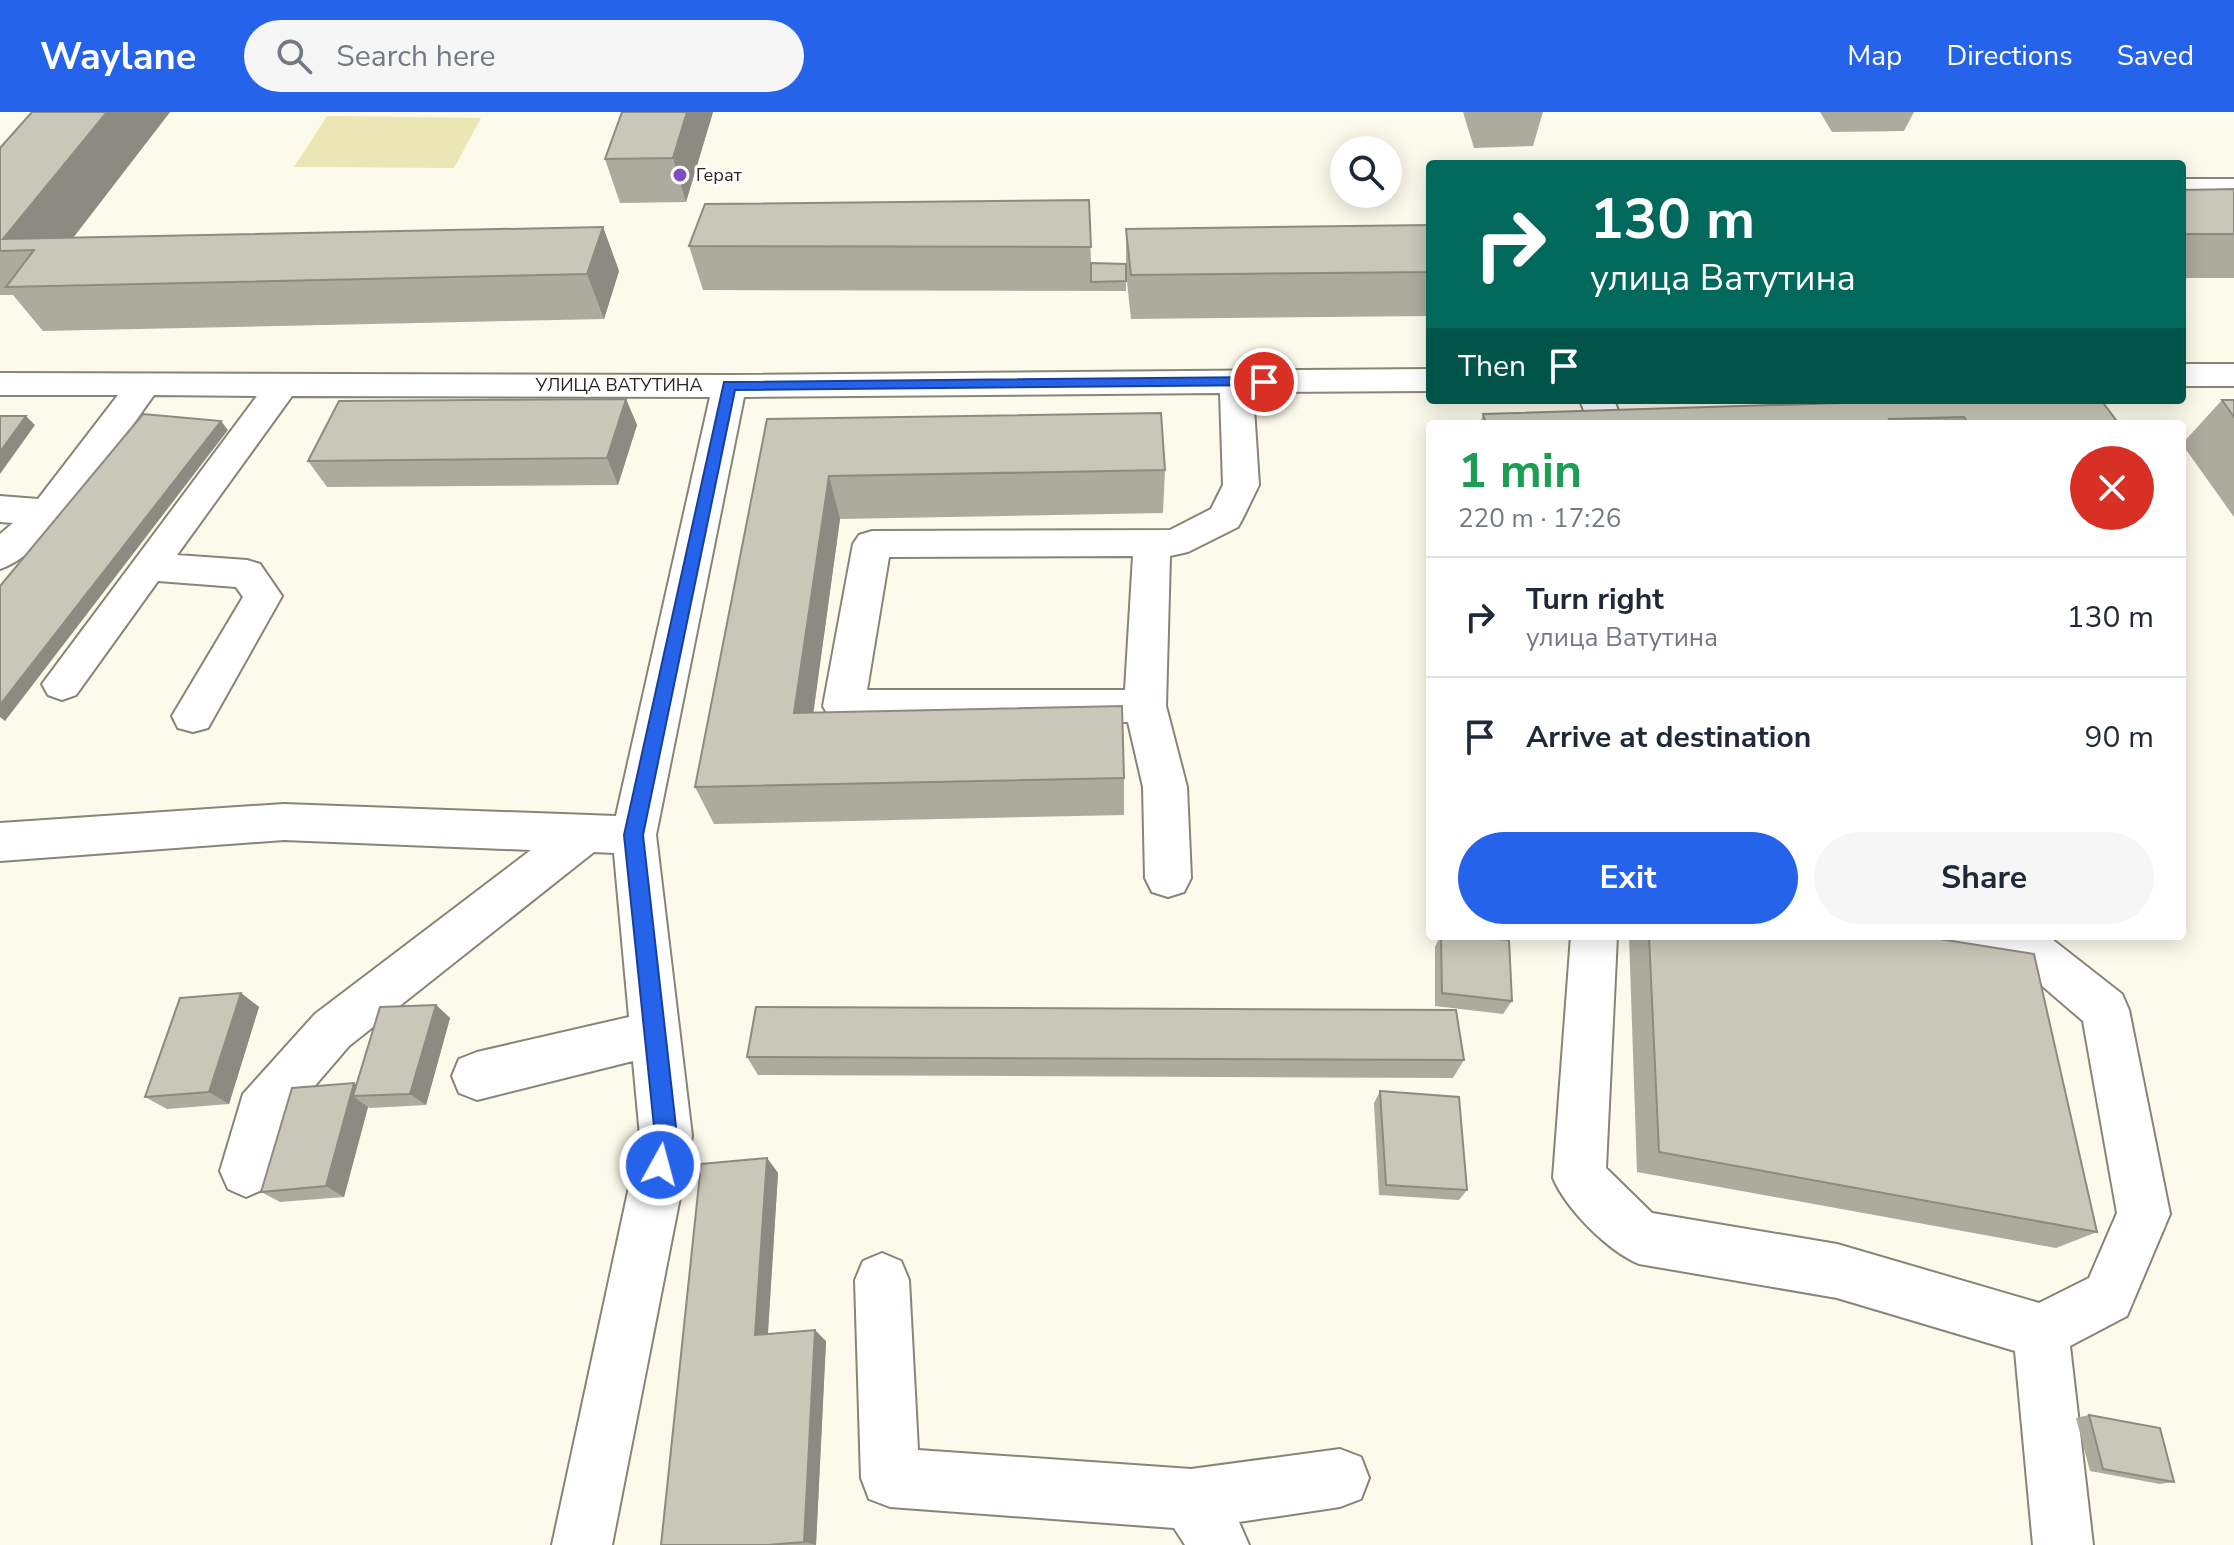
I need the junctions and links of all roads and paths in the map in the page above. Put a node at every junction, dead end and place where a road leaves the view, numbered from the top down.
1 (2186, 188) edge
2 (2234, 188) edge
3 (2186, 375) edge
4 (2234, 375) edge
5 (1426, 380) edge
6 (1236, 382) junction
7 (284, 383) junction
8 (0, 384) edge
9 (145, 384) junction
10 (729, 386) junction
11 (0, 509) edge
12 (48, 512) junction
13 (1152, 543) junction
14 (0, 555) edge
15 (149, 567) junction
16 (62, 684) dead end
17 (1145, 706) junction
18 (193, 716) dead end
19 (586, 833) junction
20 (634, 835) junction
21 (0, 842) edge
22 (1168, 878) dead end
23 (1594, 940) edge
24 (1951, 940) edge
25 (655, 1033) junction
26 (477, 1076) dead end
27 (246, 1171) dead end
28 (882, 1280) dead end
29 (2041, 1331) junction
30 (1340, 1478) dead end
31 (1205, 1522) edge
32 (582, 1545) edge
33 (2063, 1545) edge

1 - 2 street
3 - 4 street
5 - 6 street, УЛИЦА ВАТУТИНА
6 - 10 street, УЛИЦА ВАТУТИНА
6 - 13 street
7 - 9 street, УЛИЦА ВАТУТИНА
7 - 10 street, УЛИЦА ВАТУТИНА
7 - 15 street
8 - 9 street, УЛИЦА ВАТУТИНА
9 - 12 street
10 - 20 street
11 - 12 street
12 - 14 street
13 - 17 street
13 - 17 street
15 - 16 street
15 - 18 street
17 - 22 street
19 - 20 street
19 - 21 street
19 - 27 street
20 - 25 street
23 - 29 street
24 - 29 street
25 - 26 street
25 - 32 street
28 - 31 street
29 - 33 street
30 - 31 street

